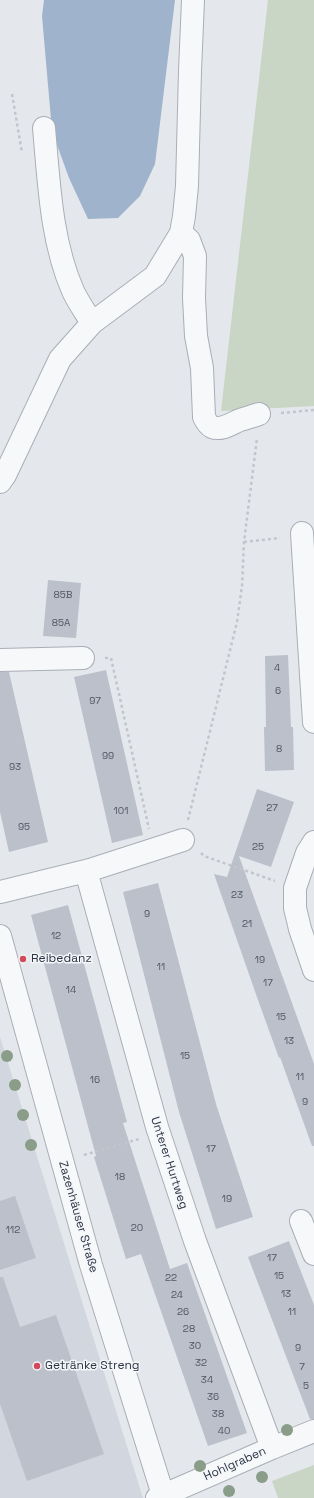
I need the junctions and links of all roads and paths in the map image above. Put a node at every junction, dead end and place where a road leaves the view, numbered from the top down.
1 (193, 0) edge
2 (44, 128) dead end
3 (181, 233) junction
4 (92, 323) junction
5 (314, 410) edge
6 (259, 414) junction
7 (0, 482) edge
8 (302, 533) dead end
9 (82, 658) joint
10 (0, 660) edge
11 (314, 722) edge
12 (150, 831) dead end
13 (183, 840) junction
14 (314, 842) edge
15 (86, 871) junction
16 (295, 888) junction
17 (0, 892) edge
18 (0, 936) edge
19 (314, 970) edge
20 (159, 1134) junction
21 (62, 1161) junction
22 (301, 1221) dead end
23 (314, 1254) edge
24 (314, 1431) edge
25 (272, 1448) junction
26 (161, 1497) edge

1 - 3 street
2 - 4 street
3 - 4 street
3 - 6 street
4 - 7 street
5 - 6 path
6 - 13 path
8 - 11 street
9 - 10 street
9 - 12 path
13 - 15 street
13 - 16 path
14 - 16 street
15 - 17 street
15 - 20 street, Unterer Hurtweg
16 - 19 street
18 - 21 street, Zazenhäuser Straße
20 - 21 path
20 - 25 street, Unterer Hurtweg
21 - 26 street, Zazenhäuser Straße
22 - 23 street
24 - 25 street, Hohlgraben
25 - 26 street, Hohlgraben

